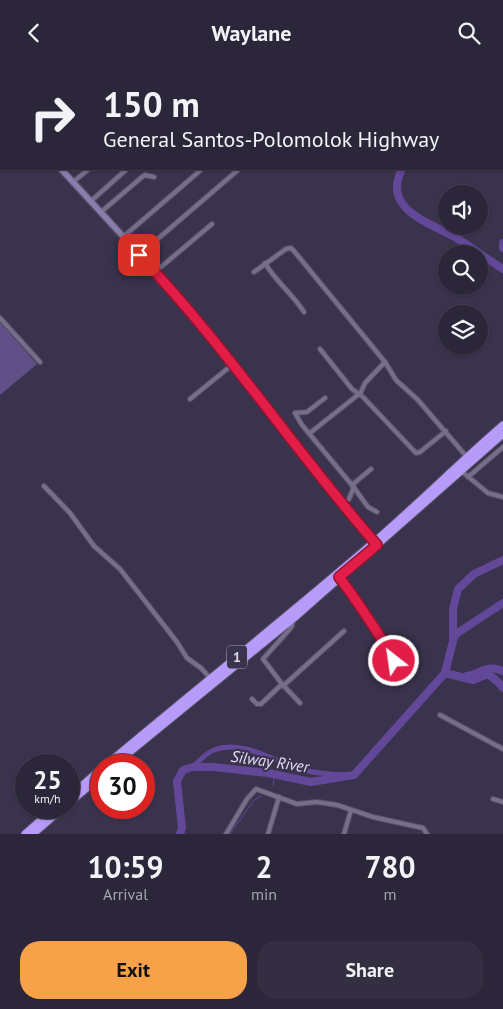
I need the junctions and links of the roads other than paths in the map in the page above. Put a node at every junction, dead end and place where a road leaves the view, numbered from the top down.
1 (63, 170) edge
2 (87, 170) edge
3 (126, 170) edge
4 (201, 170) edge
5 (238, 170) dead end
6 (154, 177) dead end
7 (73, 182) junction
8 (91, 201) junction
9 (101, 212) junction
10 (212, 224) dead end
11 (123, 237) junction
12 (139, 255) junction
13 (265, 263) junction
14 (154, 271) junction
15 (254, 272) dead end
16 (304, 312) dead end
17 (0, 318) edge
18 (320, 349) dead end
19 (40, 362) dead end
20 (385, 363) junction
21 (232, 365) junction
22 (359, 394) junction
23 (325, 398) dead end
24 (190, 399) dead end
25 (503, 425) edge
26 (446, 431) junction
27 (310, 433) junction
28 (503, 434) edge
29 (503, 447) edge
30 (466, 456) junction
31 (371, 469) dead end
32 (460, 470) junction
33 (468, 477) junction
34 (44, 486) dead end
35 (353, 486) junction
36 (503, 497) edge
37 (349, 499) dead end
38 (377, 512) dead end
39 (376, 543) junction
40 (339, 577) junction
41 (294, 618) junction
42 (344, 631) dead end
43 (380, 673) dead end
44 (210, 678) junction
45 (283, 685) junction
46 (252, 699) dead end
47 (300, 703) dead end
48 (440, 715) dead end
49 (503, 749) edge
50 (119, 754) edge
51 (127, 754) edge
52 (90, 779) edge
53 (90, 785) edge
54 (80, 787) edge
55 (80, 794) edge
56 (279, 797) junction
57 (493, 799) dead end
58 (503, 803) edge
59 (351, 811) junction
60 (42, 819) edge
61 (50, 819) edge
62 (25, 834) edge
63 (32, 834) edge
64 (226, 834) edge
65 (268, 834) edge
66 (344, 834) edge
67 (427, 834) edge

1 - 7 street
2 - 7 street
3 - 8 street
4 - 11 street
5 - 12 street
6 - 9 street
7 - 8 street
8 - 9 street
9 - 11 street
10 - 14 street
11 - 12 street
12 - 14 street
13 - 15 street
13 - 16 street
13 - 20 street
14 - 21 street
17 - 19 street
18 - 22 street
20 - 22 street
20 - 26 street
21 - 24 street
21 - 39 street
22 - 26 street
22 - 27 street
23 - 27 street
25 - 30 highway, 1
26 - 30 street
27 - 35 street
28 - 32 highway, 1
29 - 33 street
30 - 39 highway, 1
31 - 35 street
32 - 33 street
32 - 39 highway, 1
33 - 36 street
34 - 44 street
35 - 37 street
35 - 38 street
39 - 40 highway, 1
39 - 44 highway, 1
40 - 41 highway, 1
40 - 43 street
41 - 45 street
41 - 51 highway, 1
42 - 45 street
44 - 50 highway, 1
45 - 46 street
45 - 47 street
48 - 49 street
52 - 54 highway
53 - 55 highway
56 - 59 street
56 - 64 street
56 - 65 street
57 - 58 street
59 - 66 street
59 - 67 street
60 - 62 highway
61 - 63 highway

